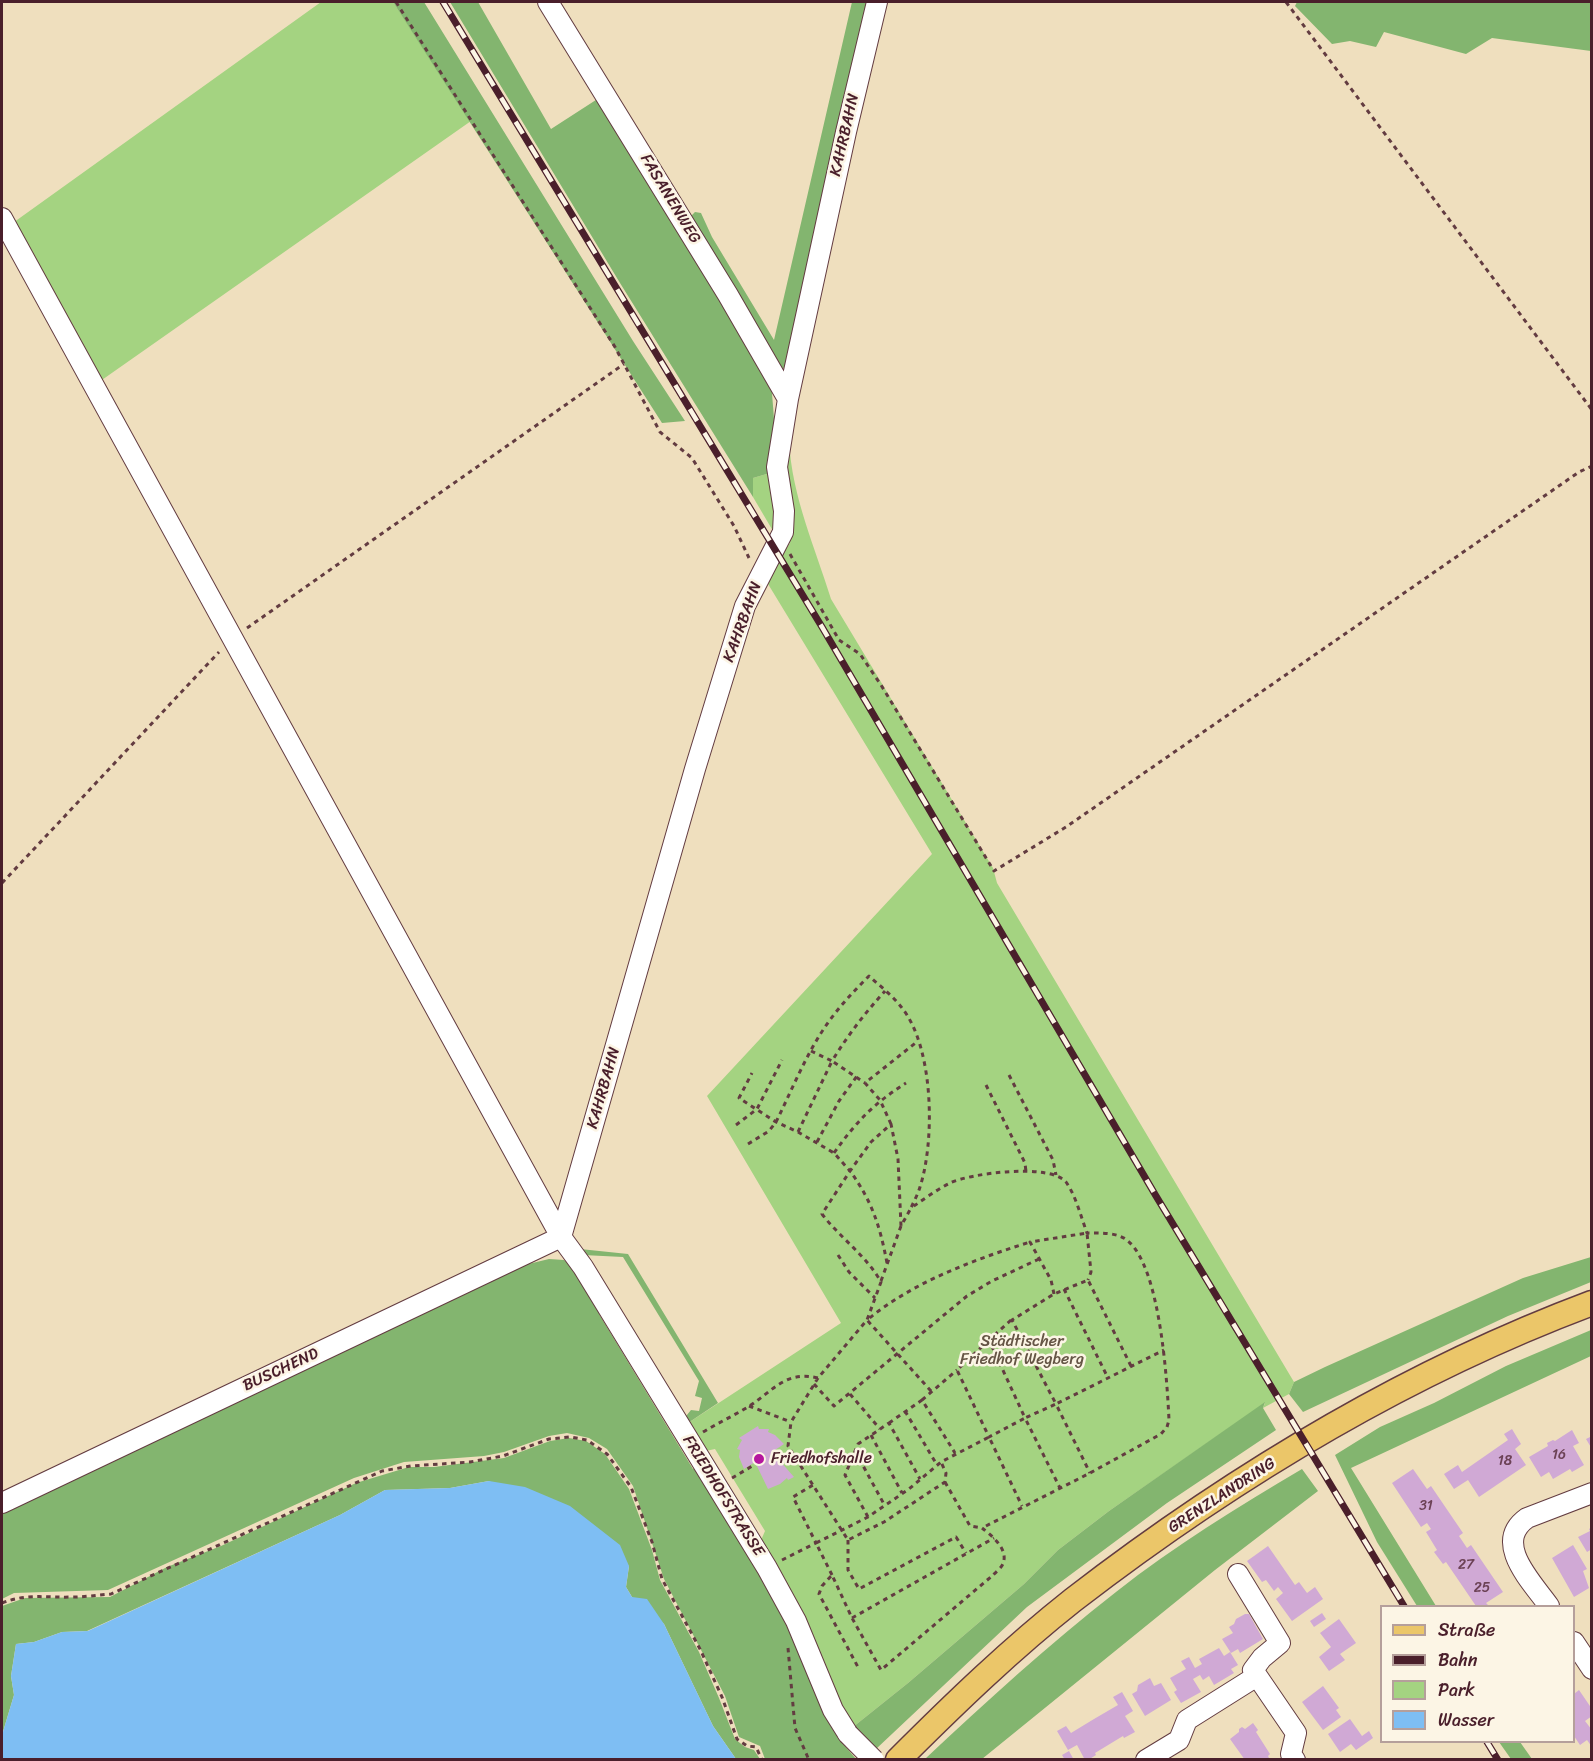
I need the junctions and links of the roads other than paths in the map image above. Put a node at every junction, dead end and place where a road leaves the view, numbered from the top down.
1 (548, 2) edge
2 (877, 2) edge
3 (2, 218) edge
4 (788, 399) junction
5 (561, 1237) junction
6 (1592, 1303) edge
7 (1592, 1493) edge
8 (2, 1503) edge
9 (1238, 1574) dead end
10 (1548, 1605) edge
11 (1575, 1644) edge
12 (1592, 1669) edge
13 (1257, 1676) junction
14 (874, 1760) edge
15 (898, 1760) edge
16 (1146, 1760) edge
17 (1295, 1760) edge

1 - 4 street, FASANENWEG
2 - 4 street, KAHRBAHN
3 - 5 street, FRIEDHOFSTRASSE
4 - 5 street, KAHRBAHN
5 - 8 street, BUSCHEND
5 - 14 street, FRIEDHOFSTRASSE, bridge
6 - 15 main road, GRENZLANDRING
7 - 10 street
9 - 13 street
11 - 12 street
13 - 16 street
13 - 17 street

